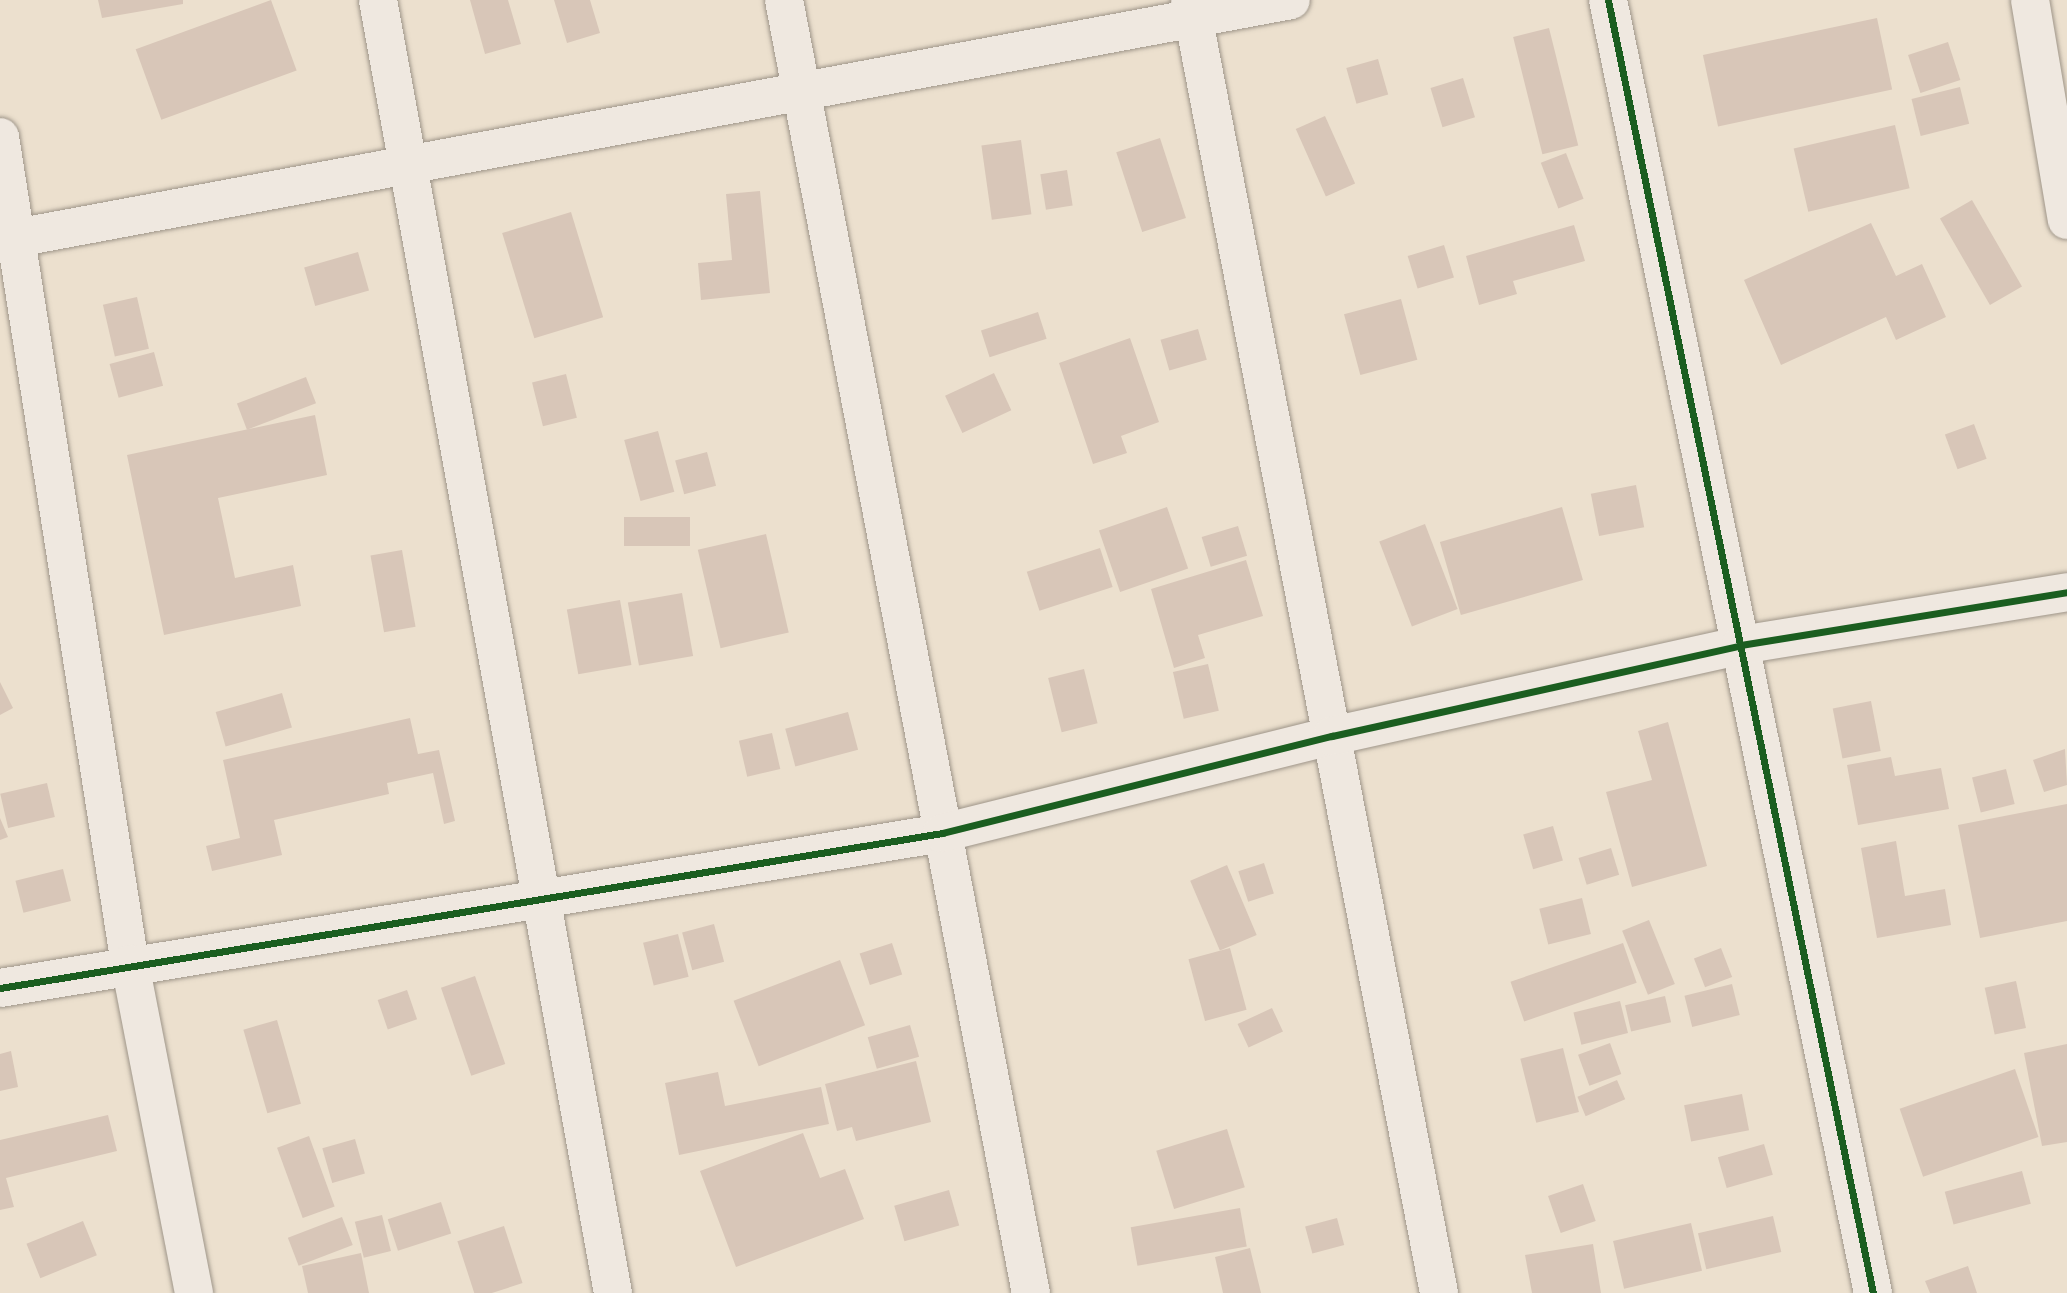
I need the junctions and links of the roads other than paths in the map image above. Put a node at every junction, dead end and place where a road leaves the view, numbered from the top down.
1 (378, 0) edge
2 (784, 0) edge
3 (1291, 0) edge
4 (1608, 0) edge
5 (2030, 0) edge
6 (1192, 9) edge
7 (800, 92) junction
8 (0, 137) edge
9 (408, 165) junction
10 (2067, 220) edge
11 (9, 239) edge
12 (2067, 592) edge
13 (1741, 645) junction
14 (1332, 736) junction
15 (942, 833) junction
16 (541, 896) junction
17 (130, 964) junction
18 (0, 988) edge
19 (194, 1293) edge
20 (613, 1293) edge
21 (1031, 1293) edge
22 (1439, 1293) edge
23 (1873, 1293) edge

1 - 9 street
2 - 7 street
3 - 6 street
4 - 13 street
5 - 10 street
6 - 7 street
6 - 14 street
7 - 9 street
7 - 15 street
8 - 11 street
9 - 11 street
9 - 16 street
11 - 17 street
12 - 13 street
13 - 14 street
13 - 23 street
14 - 15 street
14 - 22 street
15 - 16 street
15 - 21 street
16 - 17 street
16 - 20 street
17 - 18 street
17 - 19 street

